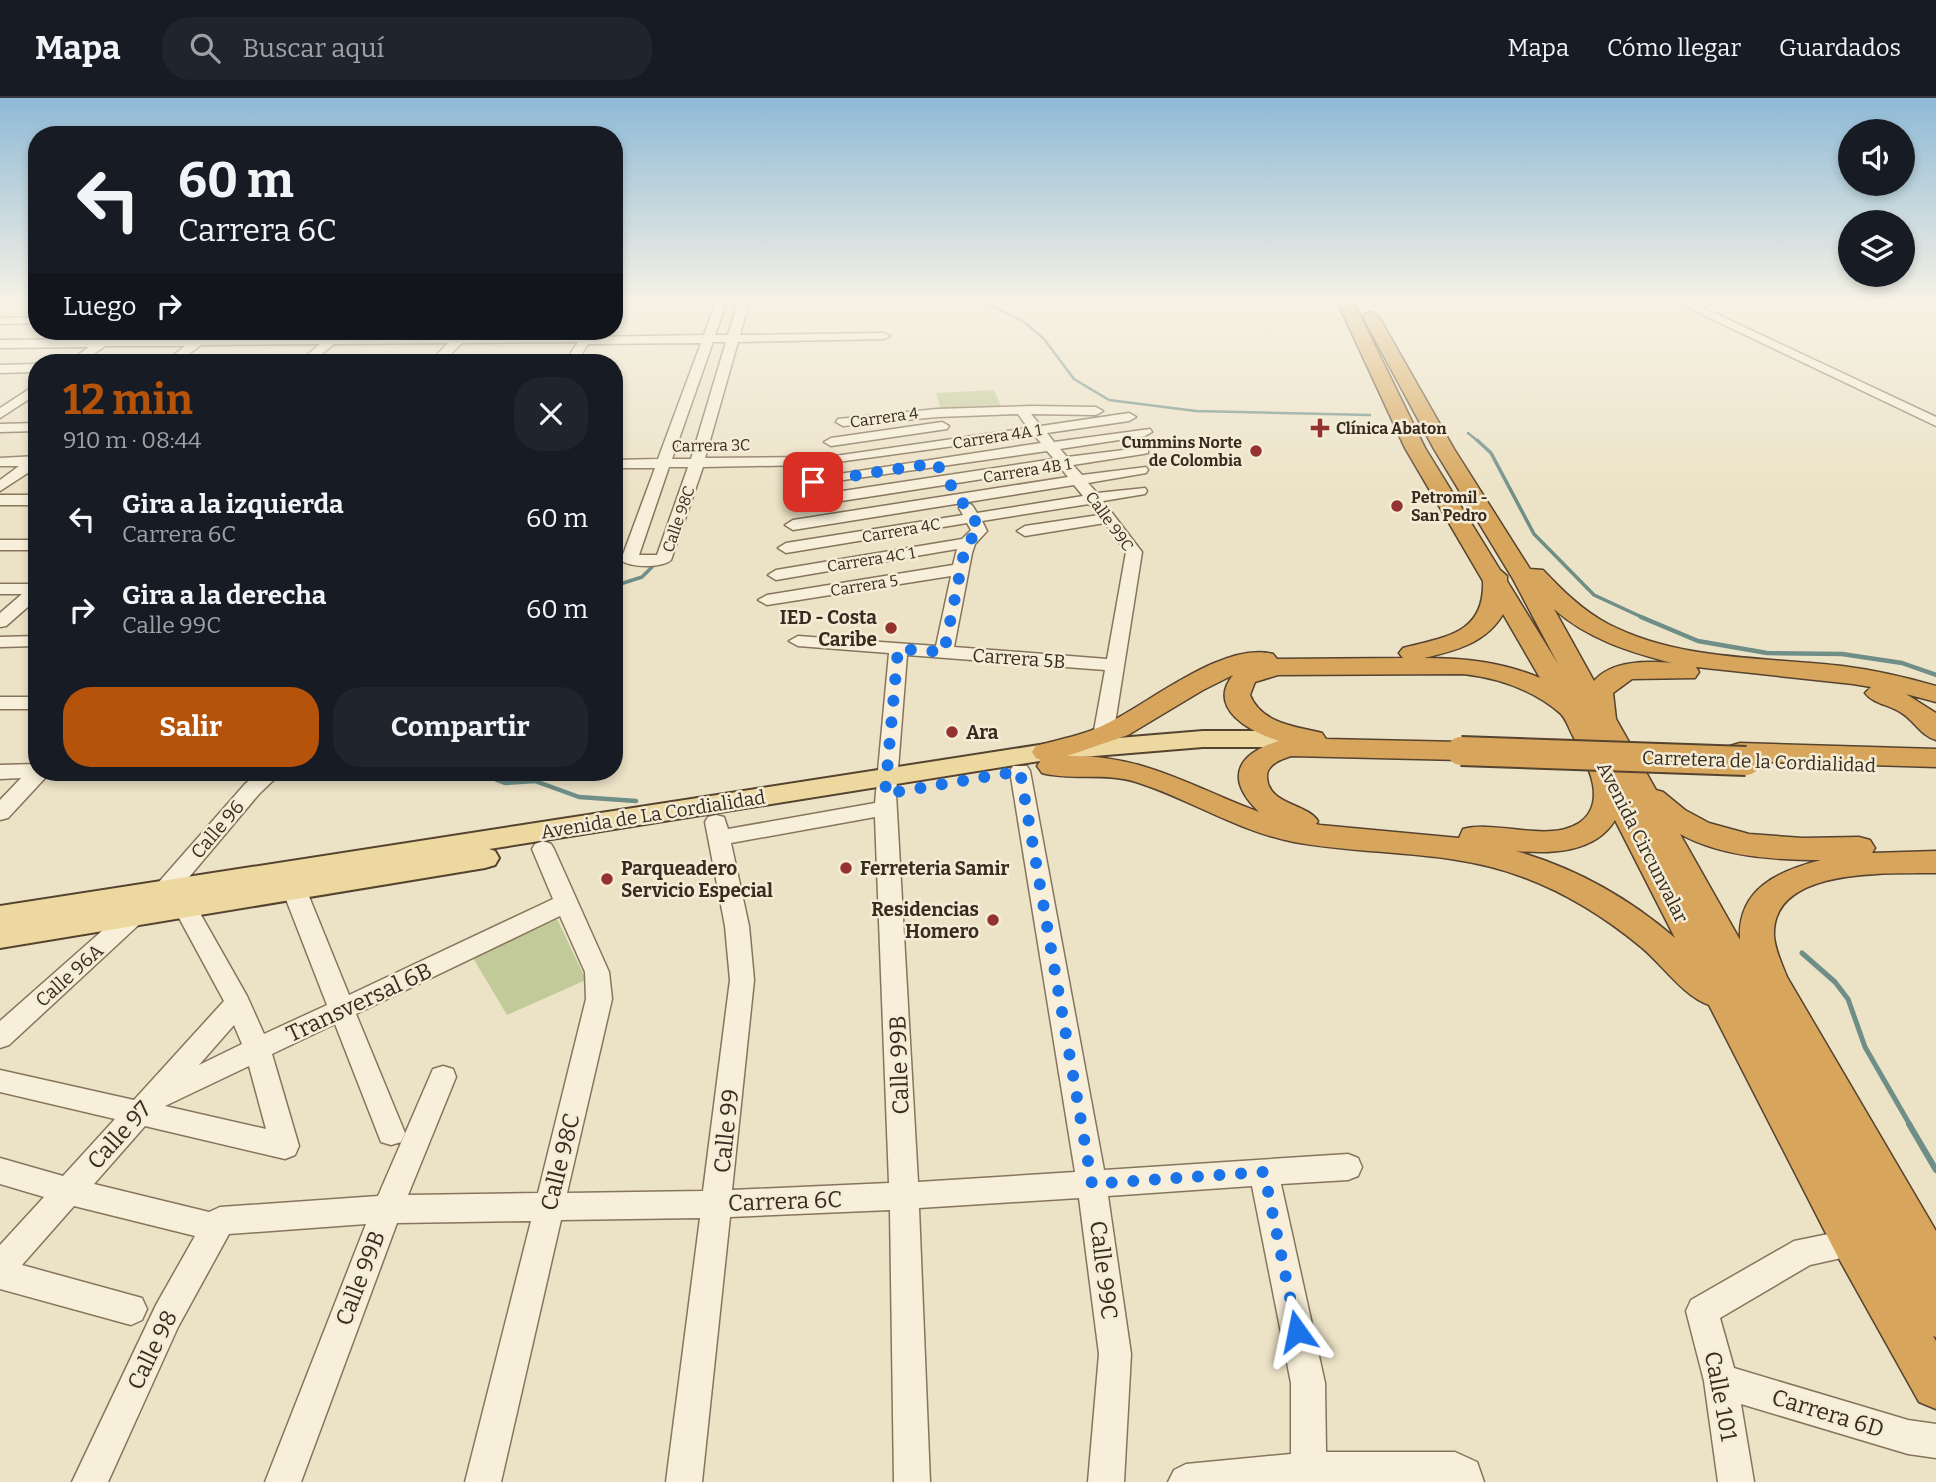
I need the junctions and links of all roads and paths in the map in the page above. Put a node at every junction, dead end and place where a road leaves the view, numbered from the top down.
1 (699, 366) edge
2 (726, 366) edge
3 (1374, 366) edge
4 (1397, 366) edge
5 (1815, 366) edge
6 (28, 368) edge
7 (0, 369) edge
8 (28, 397) edge
9 (0, 398) edge
10 (28, 398) edge
11 (1023, 412) junction
12 (0, 414) edge
13 (878, 417) junction
14 (843, 422) dead end
15 (1936, 422) edge
16 (28, 427) edge
17 (0, 428) edge
18 (1036, 429) junction
19 (1145, 432) dead end
20 (890, 434) junction
21 (831, 442) dead end
22 (1050, 446) junction
23 (902, 449) junction
24 (1444, 449) junction
25 (1143, 450) dead end
26 (28, 461) edge
27 (808, 461) dead end
28 (828, 461) dead end
29 (0, 462) edge
30 (1064, 462) junction
31 (664, 463) junction
32 (697, 463) junction
33 (936, 463) junction
34 (623, 464) edge
35 (914, 466) junction
36 (28, 467) edge
37 (1141, 470) dead end
38 (948, 480) junction
39 (1079, 480) junction
40 (813, 482) dead end
41 (0, 487) edge
42 (1140, 491) dead end
43 (962, 498) junction
44 (1093, 498) junction
45 (0, 500) edge
46 (28, 500) edge
47 (803, 502) dead end
48 (972, 517) junction
49 (1110, 518) junction
50 (793, 525) dead end
51 (1026, 531) dead end
52 (860, 537) junction
53 (967, 543) junction
54 (0, 545) edge
55 (28, 545) edge
56 (786, 548) dead end
57 (869, 559) junction
58 (961, 569) junction
59 (776, 575) dead end
60 (1495, 576) junction
61 (879, 582) junction
62 (0, 589) edge
63 (28, 590) edge
64 (28, 598) edge
65 (767, 600) dead end
66 (0, 622) edge
67 (28, 641) edge
68 (798, 641) dead end
69 (0, 642) edge
70 (898, 649) junction
71 (944, 652) junction
72 (1114, 665) junction
73 (1936, 694) edge
74 (0, 703) edge
75 (28, 703) edge
76 (1589, 718) junction
77 (1936, 731) edge
78 (1103, 736) junction
79 (1299, 743) junction
80 (1936, 743) edge
81 (1936, 758) edge
82 (1049, 759) junction
83 (1897, 761) junction
84 (1936, 768) edge
85 (1020, 771) junction
86 (0, 772) edge
87 (28, 772) edge
88 (1620, 773) junction
89 (30, 781) edge
90 (261, 781) edge
91 (886, 793) junction
92 (0, 813) edge
93 (718, 830) junction
94 (1936, 846) edge
95 (543, 849) junction
96 (1936, 862) edge
97 (294, 889) junction
98 (175, 897) junction
99 (566, 903) junction
100 (137, 913) junction
101 (4, 934) edge
102 (1734, 990) junction
103 (238, 1003) junction
104 (342, 1011) junction
105 (0, 1037) edge
106 (258, 1050) junction
107 (1811, 1054) junction
108 (443, 1077) dead end
109 (0, 1081) edge
110 (145, 1106) junction
111 (1821, 1125) junction
112 (391, 1133) dead end
113 (1348, 1167) dead end
114 (0, 1171) edge
115 (1264, 1172) junction
116 (1092, 1184) junction
117 (68, 1191) junction
118 (904, 1196) junction
119 (718, 1204) junction
120 (549, 1207) junction
121 (387, 1209) junction
122 (210, 1222) junction
123 (1853, 1243) junction
124 (0, 1267) edge
125 (1936, 1273) edge
126 (0, 1274) edge
127 (131, 1309) dead end
128 (1936, 1315) edge
129 (1721, 1381) junction
130 (1936, 1385) edge
131 (1936, 1441) edge
132 (1308, 1476) edge
133 (1466, 1478) edge
134 (90, 1482) edge
135 (283, 1482) edge
136 (484, 1482) edge
137 (684, 1482) edge
138 (912, 1482) edge
139 (1106, 1482) edge
140 (1186, 1482) edge
141 (1736, 1482) edge

1 - 31 street, Calle 98C
2 - 32 street, Calle 98C
3 - 60 highway, Avenida Circunvalar
4 - 24 highway, Avenida Circunvalar
5 - 15 street
6 - 7 street
8 - 9 street
10 - 12 street
11 - 13 street
11 - 18 street, Calle 99C
11 - 18 street, Carrera 4
11 - 20 street, Carrera 4
13 - 14 street
13 - 20 street
16 - 17 street
18 - 22 street, Calle 99C
18 - 23 street
19 - 22 street, Carrera 4A 1
20 - 21 street, Carrera 4
20 - 23 street
22 - 30 street, Calle 99C
22 - 33 street, Carrera 4A 1
23 - 28 street
23 - 35 street
24 - 73 highway
24 - 76 highway, Avenida Circunvalar
25 - 30 street
26 - 29 street
27 - 32 street, Carrera 3C
30 - 38 street
30 - 39 street, Calle 99C
31 - 32 street, Carrera 3C
31 - 32 street, Calle 98C
31 - 34 street, Carrera 3C
33 - 35 street, Carrera 4A 1
33 - 38 street
35 - 40 street, Carrera 4A 1
36 - 41 street
37 - 39 street, Carrera 4B 1
38 - 43 street
38 - 47 street
39 - 43 street, Carrera 4B 1
39 - 44 street, Calle 99C
42 - 44 street, Carrera 4C
43 - 48 street
43 - 50 street, Carrera 4B 1
44 - 48 street, Carrera 4C
44 - 49 street, Calle 99C
45 - 46 street
48 - 52 street, Carrera 4C
48 - 53 street
49 - 51 street
49 - 72 street, Calle 99C
52 - 56 street, Carrera 4C
52 - 57 street
53 - 57 street, Carrera 4C 1
53 - 58 street
54 - 55 street
57 - 59 street, Carrera 4C 1
57 - 61 street
58 - 61 street, Carrera 5
58 - 71 street
60 - 76 highway, Avenida Circunvalar
60 - 78 highway
61 - 65 street, Carrera 5
62 - 63 street
64 - 66 street
67 - 69 street
68 - 70 street, Carrera 5B
70 - 71 street, Carrera 5B
70 - 91 street, Calle 99B
71 - 72 street, Carrera 5B
72 - 78 street, Calle 99C
74 - 75 street
76 - 77 highway
76 - 79 highway
76 - 88 highway, Avenida Circunvalar
78 - 82 highway
79 - 82 main road, Avenida de La Cordialidad
79 - 83 highway, Carretera de la Cordialidad, bridge
79 - 88 highway
80 - 83 highway
81 - 83 highway, Carretera de la Cordialidad
82 - 85 main road, Avenida de La Cordialidad
82 - 91 main road, Avenida de La Cordialidad
82 - 102 highway
83 - 84 highway
85 - 91 main road, Avenida de La Cordialidad
85 - 116 street, Calle 99C
86 - 87 street
88 - 94 highway
88 - 102 highway, Avenida Circunvalar
89 - 92 street
90 - 98 street, Calle 96
91 - 93 main road, Avenida de La Cordialidad
91 - 98 main road, Avenida de La Cordialidad
91 - 118 street, Calle 99B
93 - 95 main road, Avenida de La Cordialidad
93 - 119 street, Calle 99
95 - 97 main road, Avenida de La Cordialidad
95 - 99 street, Calle 98C
96 - 107 highway
97 - 98 main road, Avenida de La Cordialidad
97 - 104 street
98 - 100 main road, Avenida de La Cordialidad
98 - 101 main road, Avenida de La Cordialidad
98 - 103 street
99 - 104 street, Transversal 6B
99 - 120 street, Calle 98C
100 - 101 main road, Avenida de La Cordialidad
100 - 105 street, Calle 96A
102 - 107 highway
102 - 111 highway, Avenida Circunvalar
102 - 123 highway, Avenida Circunvalar
103 - 106 street
103 - 110 street, Calle 97
104 - 106 street, Transversal 6B
104 - 112 street
106 - 110 street, Transversal 6B
106 - 110 street
107 - 111 highway
107 - 125 highway
108 - 121 street, Calle 99B
109 - 110 street
110 - 117 street, Calle 97
111 - 128 highway, Avenida Circunvalar
113 - 115 street, Carrera 6C
114 - 117 street, Carrera 6C
115 - 116 street, Carrera 6C
115 - 132 street
116 - 118 street, Carrera 6C
116 - 139 street, Calle 99C
117 - 122 street, Carrera 6C
117 - 124 street, Calle 97
118 - 119 street, Carrera 6C
118 - 138 street, Calle 99B
119 - 120 street, Carrera 6C
119 - 137 street, Calle 99
120 - 121 street, Carrera 6C
120 - 136 street, Calle 98C
121 - 122 street, Carrera 6C
121 - 135 street, Calle 99B
122 - 134 street, Calle 98
123 - 129 street, Calle 101
123 - 130 highway, Avenida Circunvalar
126 - 127 street
129 - 131 street, Carrera 6D
129 - 141 street, Calle 101
132 - 133 street
132 - 140 street

